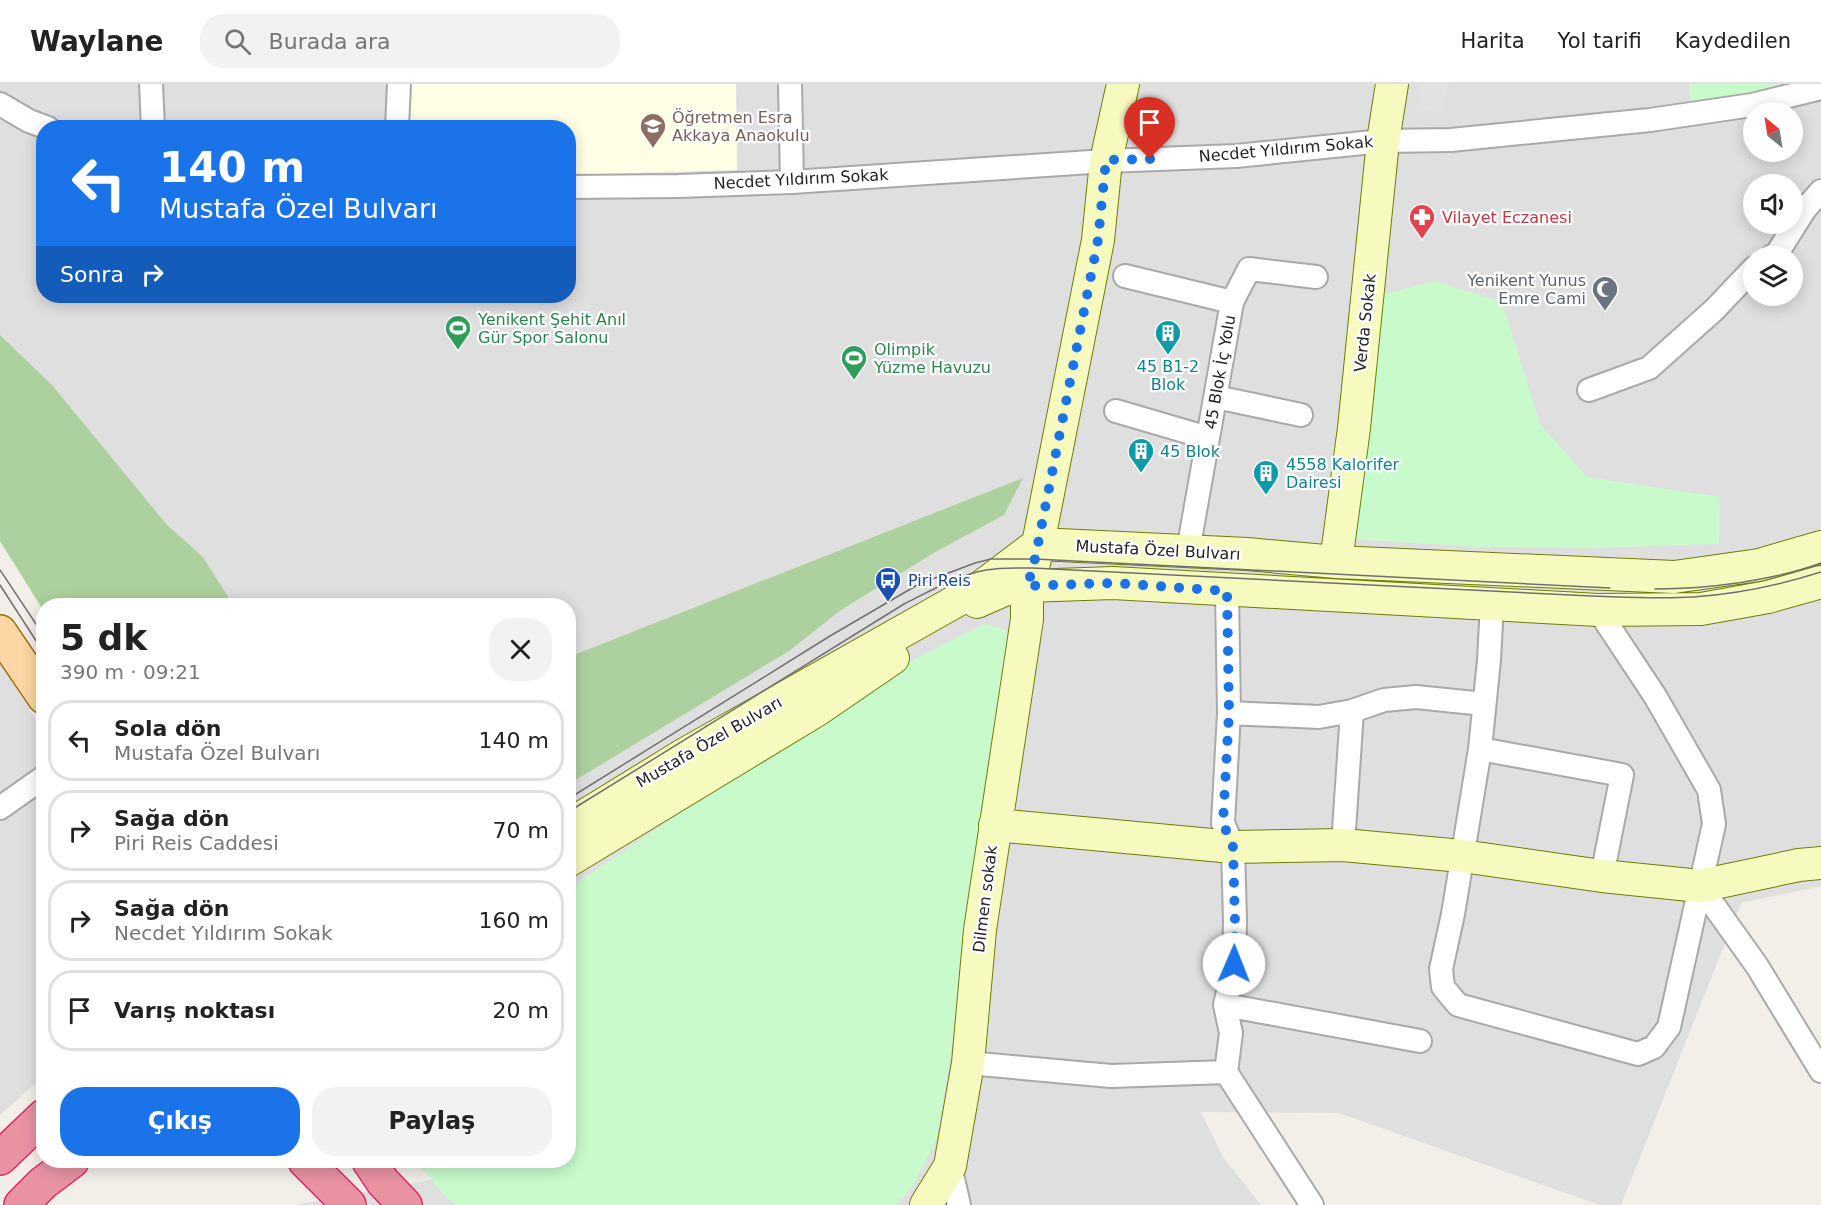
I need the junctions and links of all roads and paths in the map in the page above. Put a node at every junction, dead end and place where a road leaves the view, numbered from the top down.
1 (151, 84) edge
2 (399, 84) edge
3 (790, 84) edge
4 (1123, 84) edge
5 (1392, 84) edge
6 (1821, 88) edge
7 (0, 104) edge
8 (153, 120) edge
9 (397, 120) edge
10 (36, 124) edge
11 (1383, 141) junction
12 (1106, 160) junction
13 (792, 182) junction
14 (576, 187) edge
15 (1821, 191) edge
16 (1782, 246) edge
17 (1125, 276) dead end
18 (1316, 277) dead end
19 (1743, 280) edge
20 (1232, 302) junction
21 (1589, 390) dead end
22 (1216, 397) junction
23 (1116, 411) dead end
24 (1300, 415) dead end
25 (1208, 438) junction
26 (1038, 544) junction
27 (1821, 547) edge
28 (1188, 551) junction
29 (1336, 562) junction
30 (1821, 582) edge
31 (1027, 586) junction
32 (1227, 591) junction
33 (1492, 604) junction
34 (1598, 610) junction
35 (0, 632) edge
36 (36, 685) edge
37 (1484, 704) junction
38 (1352, 711) junction
39 (1229, 713) junction
40 (1480, 749) junction
41 (36, 783) edge
42 (0, 808) edge
43 (576, 821) edge
44 (995, 825) junction
45 (1344, 845) junction
46 (1233, 847) junction
47 (576, 856) edge
48 (1462, 856) junction
49 (1821, 863) edge
50 (1602, 876) junction
51 (1700, 886) junction
52 (1225, 1005) junction
53 (1420, 1041) dead end
54 (968, 1063) junction
55 (1821, 1071) edge
56 (1226, 1072) junction
57 (36, 1124) edge
58 (0, 1158) edge
59 (950, 1166) junction
60 (63, 1168) edge
61 (297, 1168) edge
62 (312, 1168) edge
63 (374, 1168) edge
64 (384, 1168) edge
65 (341, 1198) edge
66 (21, 1205) edge
67 (407, 1205) edge
68 (926, 1205) edge
69 (959, 1205) edge
70 (1312, 1205) edge

1 - 8 street
2 - 9 street
3 - 13 street
4 - 12 main road, Dilmen sokak
5 - 11 main road, Verda Sokak
6 - 11 street, Necdet Yıldırım Sokak
7 - 10 street
11 - 12 street, Necdet Yıldırım Sokak
11 - 29 main road, Verda Sokak
12 - 13 street, Necdet Yıldırım Sokak
12 - 26 main road, Dilmen sokak
13 - 14 street, Necdet Yıldırım Sokak
15 - 16 street
17 - 20 street, 45 Blok İç Yolu
18 - 20 street
19 - 21 street
20 - 22 street, 45 Blok İç Yolu
22 - 24 street
22 - 25 street, 45 Blok İç Yolu
23 - 25 street
25 - 28 street, 45 Blok İç Yolu
26 - 28 main road, Mustafa Özel Bulvarı
26 - 31 main road, Dilmen sokak
26 - 43 main road, Mustafa Özel Bulvarı
27 - 29 main road, Mustafa Özel Bulvarı
28 - 29 main road, Mustafa Özel Bulvarı
30 - 34 main road
31 - 32 main road
31 - 44 main road, Dilmen sokak
31 - 47 main road
32 - 33 main road
32 - 39 street
33 - 34 main road
33 - 37 street
34 - 51 street
35 - 36 main road
37 - 38 street
37 - 40 street
38 - 39 street
38 - 45 street
39 - 46 street
40 - 48 street
40 - 50 street
41 - 42 street
44 - 46 main road
44 - 54 main road, Dilmen sokak
45 - 46 main road
45 - 48 main road
46 - 52 street
48 - 50 main road
48 - 51 street
49 - 51 main road
50 - 51 main road
51 - 55 street
52 - 53 street
52 - 56 street
54 - 56 street
54 - 59 main road, Dilmen sokak
56 - 70 street
57 - 58 highway
59 - 68 main road, Dilmen sokak
59 - 69 street
60 - 66 highway
61 - 65 highway
62 - 65 highway
63 - 67 highway
64 - 67 highway

